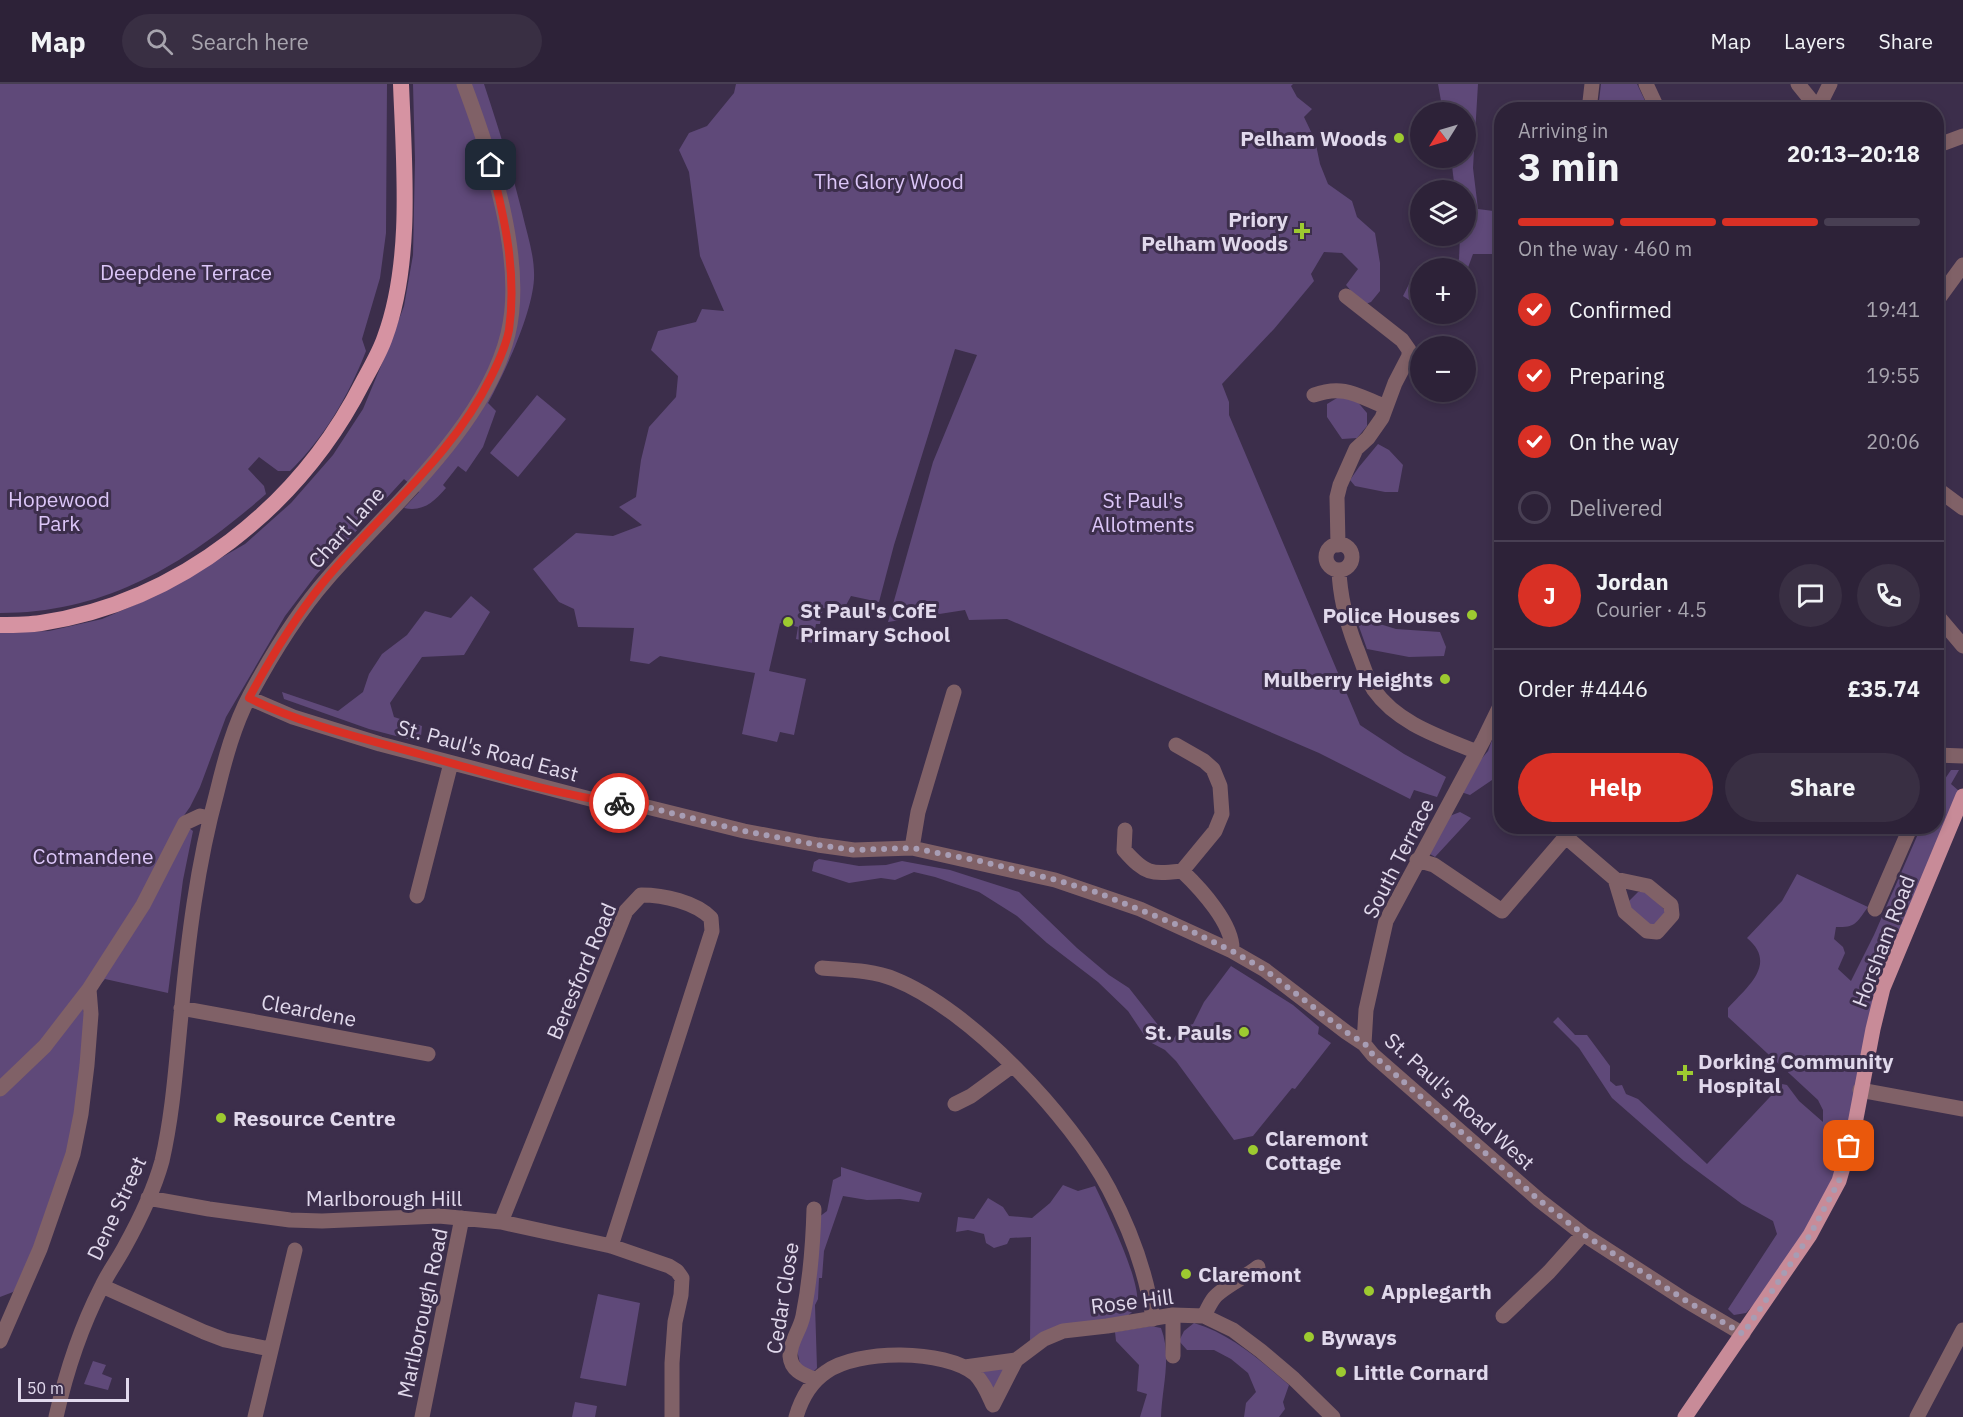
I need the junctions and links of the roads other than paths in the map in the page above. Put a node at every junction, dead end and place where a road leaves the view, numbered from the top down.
1 (401, 84) edge
2 (464, 84) edge
3 (1592, 84) edge
4 (1646, 84) edge
5 (1798, 84) edge
6 (1830, 84) edge
7 (1590, 102) edge
8 (1654, 102) edge
9 (1813, 102) edge
10 (1822, 102) edge
11 (1963, 136) edge
12 (1944, 143) edge
13 (1963, 265) edge
14 (1944, 291) edge
15 (1346, 296) dead end
16 (1314, 395) dead end
17 (1386, 407) junction
18 (1944, 494) edge
19 (1963, 508) edge
20 (1944, 623) edge
21 (0, 625) edge
22 (1963, 646) edge
23 (954, 692) dead end
24 (249, 698) junction
25 (1494, 718) edge
26 (1176, 746) dead end
27 (1477, 752) junction
28 (451, 763) junction
29 (1963, 795) edge
30 (210, 818) junction
31 (1125, 830) dead end
32 (758, 833) joint
33 (1569, 834) edge
34 (1573, 834) edge
35 (1908, 834) edge
36 (912, 848) junction
37 (1417, 860) junction
38 (1182, 872) junction
39 (1615, 879) dead end
40 (417, 896) dead end
41 (1875, 909) dead end
42 (1232, 951) junction
43 (822, 968) dead end
44 (89, 989) junction
45 (181, 1008) junction
46 (1365, 1044) junction
47 (428, 1054) dead end
48 (1012, 1066) junction
49 (0, 1089) edge
50 (1860, 1090) junction
51 (955, 1104) dead end
52 (1963, 1109) edge
53 (148, 1198) junction
54 (814, 1209) dead end
55 (462, 1218) junction
56 (501, 1222) junction
57 (1583, 1234) junction
58 (611, 1246) junction
59 (295, 1250) dead end
60 (1258, 1267) dead end
61 (102, 1286) junction
62 (1173, 1315) junction
63 (1204, 1316) junction
64 (1503, 1316) dead end
65 (1154, 1318) junction
66 (1963, 1330) edge
67 (1743, 1334) junction
68 (0, 1341) edge
69 (270, 1349) junction
70 (1173, 1356) dead end
71 (1016, 1360) junction
72 (965, 1367) junction
73 (816, 1380) junction
74 (992, 1411) edge
75 (56, 1417) edge
76 (255, 1417) edge
77 (422, 1417) edge
78 (672, 1417) edge
79 (796, 1417) edge
80 (1333, 1417) edge
81 (1685, 1417) edge
82 (1917, 1417) edge

1 - 21 highway
2 - 24 street, Chart Lane
3 - 7 street
4 - 8 street
5 - 9 street
6 - 10 street
11 - 12 street
13 - 14 street
15 - 17 street
16 - 17 street
17 - 27 street
18 - 19 street
20 - 22 street
23 - 36 street
24 - 28 street, St. Paul's Road East
24 - 30 street, Chart Lane
25 - 27 street, South Terrace
26 - 38 street
27 - 37 street, South Terrace
28 - 32 street, St. Paul's Road East
28 - 40 street
29 - 50 main road, Horsham Road
30 - 44 street
30 - 45 street, Chart Lane
31 - 38 street
32 - 36 street, St. Paul's Road West
33 - 37 street
34 - 39 street
35 - 41 street
36 - 42 street, St. Paul's Road West
37 - 46 street, South Terrace
38 - 42 street
42 - 46 street, St. Paul's Road West
43 - 48 street
44 - 49 street
44 - 68 street
45 - 47 street, Cleardene
45 - 53 street, Dene Street
46 - 57 street, St. Paul's Road West
48 - 51 street
48 - 65 street
50 - 52 street
50 - 67 main road, Horsham Road
53 - 55 street, Marlborough Hill
53 - 61 street, Dene Street
54 - 73 street, Cedar Close
55 - 56 street, Marlborough Hill
55 - 77 street, Marlborough Road
56 - 58 street, Marlborough Hill
56 - 58 street, Beresford Road
57 - 64 street
57 - 67 street, St. Paul's Road West
58 - 78 street, Marlborough Hill
59 - 69 street
60 - 63 street
61 - 69 street
61 - 75 street, Dene Street
62 - 63 street, Rose Hill
62 - 65 street, Rose Hill
62 - 70 street
63 - 80 street, Rose Hill
65 - 71 street, Rose Hill
66 - 82 street
67 - 81 main road, Horsham Road
69 - 76 street
71 - 72 street, Rose Hill
71 - 74 street, Rose Hill
72 - 73 street, Rose Hill
72 - 74 street, Rose Hill
73 - 79 street, Rose Hill

